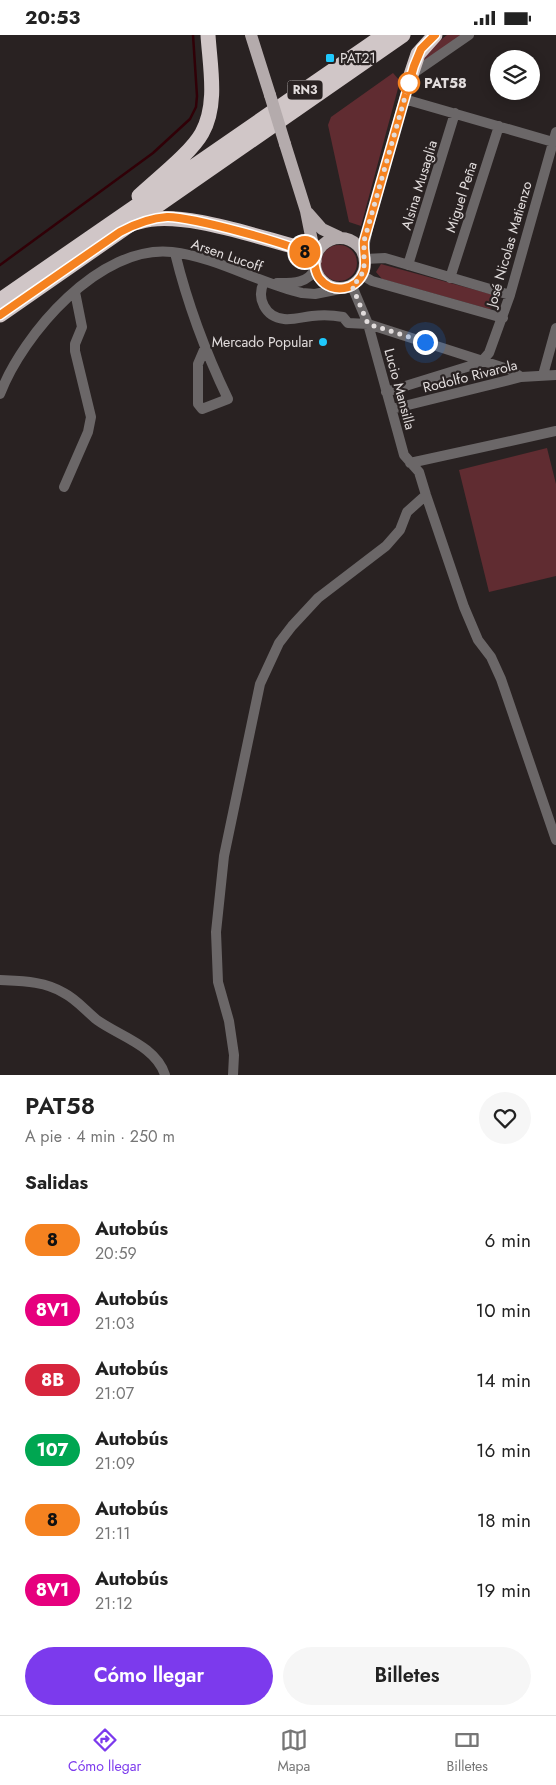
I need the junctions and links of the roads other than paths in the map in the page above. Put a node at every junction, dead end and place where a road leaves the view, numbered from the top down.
1 (208, 35) edge
2 (251, 35) edge
3 (384, 35) edge
4 (403, 35) edge
5 (435, 35) edge
6 (469, 35) edge
7 (411, 75) junction
8 (404, 99) junction
9 (455, 113) junction
10 (499, 126) junction
11 (554, 142) edge
12 (306, 211) junction
13 (120, 232) junction
14 (99, 233) junction
15 (339, 237) junction
16 (175, 253) junction
17 (364, 256) junction
18 (315, 262) junction
19 (408, 265) junction
20 (362, 275) junction
21 (450, 278) junction
22 (266, 283) junction
23 (346, 287) junction
24 (76, 292) junction
25 (510, 295) junction
26 (0, 300) edge
27 (0, 315) edge
28 (503, 318) junction
29 (368, 324) junction
30 (556, 328) edge
31 (204, 350) junction
32 (482, 361) junction
33 (543, 375) junction
34 (556, 375) edge
35 (521, 377) junction
36 (386, 392) junction
37 (0, 393) edge
38 (392, 409) junction
39 (556, 431) edge
40 (410, 463) junction
41 (64, 487) dead end
42 (426, 495) junction
43 (556, 840) edge
44 (0, 980) edge
45 (165, 1075) edge
46 (233, 1075) edge

1 - 14 highway
2 - 12 main road, bridge
3 - 14 highway, RN3
4 - 13 highway, RN3
5 - 7 highway
6 - 7 street
7 - 8 street
8 - 9 street
8 - 17 street
9 - 10 street
9 - 19 street, Alsina Musaglia
10 - 11 street
10 - 21 street, Miguel Peña
11 - 25 street, José Nicolas Matienzo
12 - 15 main road
12 - 18 main road
13 - 18 highway
13 - 27 highway, RN3
14 - 26 highway, RN3
15 - 17 main road
15 - 18 main road
16 - 22 street, Arsen Lucoff
16 - 24 street, Arsen Lucoff
16 - 31 street
17 - 19 street
17 - 20 main road
18 - 22 street, Arsen Lucoff
18 - 23 main road
19 - 21 street
20 - 23 main road
20 - 28 street
21 - 25 street
22 - 23 street, Arsen Lucoff
22 - 29 street
23 - 29 street, Lucio Mansilla
24 - 37 street, Arsen Lucoff
24 - 41 street
25 - 28 street, José Nicolas Matienzo
28 - 32 street, José Nicolas Matienzo
29 - 32 street
29 - 36 street, Lucio Mansilla
30 - 33 street
31 - 31 street
32 - 35 street
32 - 36 street, Rodolfo Rivarola
33 - 34 street, Rodolfo Rivarola
33 - 35 street, Rodolfo Rivarola
35 - 38 street, Rodolfo Rivarola
36 - 38 street, Lucio Mansilla
38 - 40 street, Lucio Mansilla
39 - 40 street
40 - 42 street, Lucio Mansilla
42 - 43 street, Lucio Mansilla
42 - 46 street
44 - 45 street

